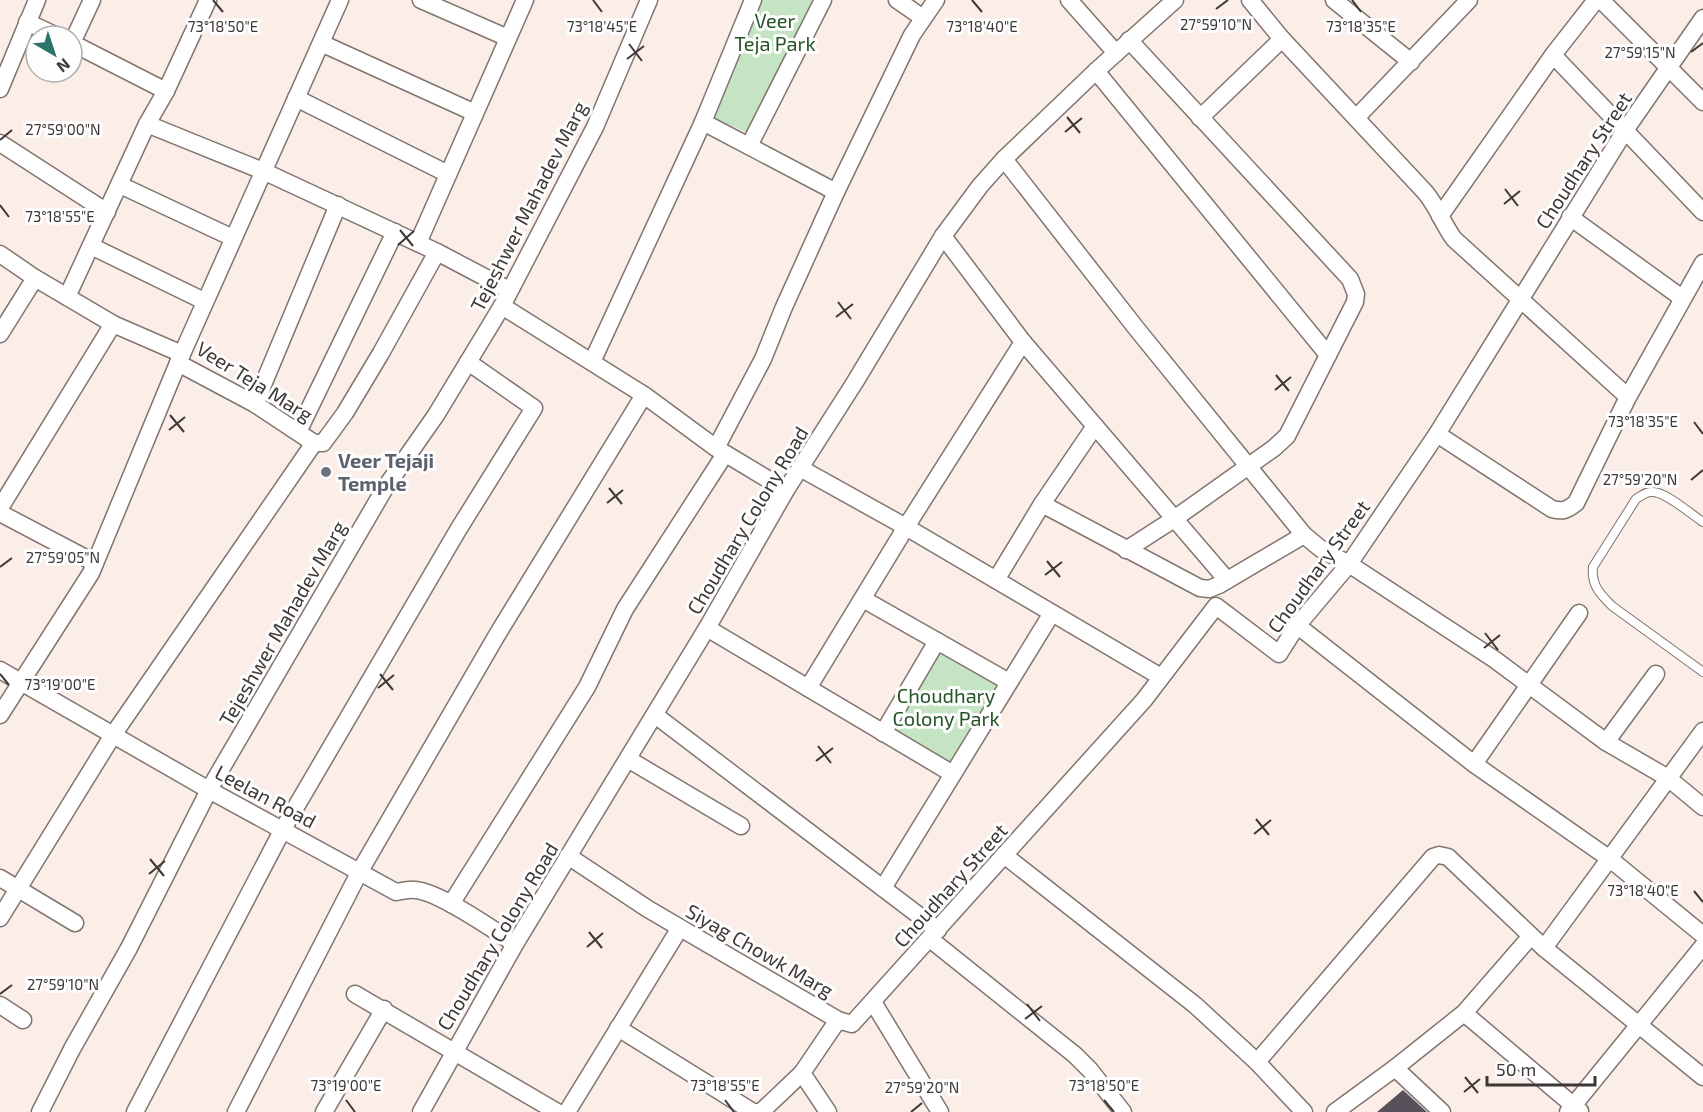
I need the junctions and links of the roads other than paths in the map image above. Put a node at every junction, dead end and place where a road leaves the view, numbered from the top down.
1 (37, 0) edge
2 (92, 0) edge
3 (208, 0) edge
4 (340, 0) edge
5 (421, 0) edge
6 (525, 0) edge
7 (649, 0) edge
8 (753, 0) edge
9 (823, 0) edge
10 (897, 0) edge
11 (936, 0) edge
12 (1069, 0) edge
13 (1175, 0) edge
14 (1250, 0) edge
15 (1334, 0) edge
16 (1468, 0) edge
17 (1599, 0) edge
18 (922, 18) junction
19 (1703, 18) edge
20 (27, 22) junction
21 (31, 24) edge
22 (81, 24) edge
23 (508, 38) junction
24 (1282, 39) junction
25 (1130, 40) junction
26 (321, 43) junction
27 (84, 49) edge
28 (1116, 53) junction
29 (1552, 55) junction
30 (1411, 62) junction
31 (1669, 67) junction
32 (1096, 71) junction
33 (0, 89) edge
34 (166, 91) junction
35 (296, 98) junction
36 (1703, 102) edge
37 (475, 113) junction
38 (1200, 118) junction
39 (1356, 118) junction
40 (703, 122) junction
41 (147, 124) junction
42 (1626, 129) junction
43 (0, 144) edge
44 (749, 146) junction
45 (1004, 159) junction
46 (263, 171) junction
47 (448, 174) junction
48 (120, 185) junction
49 (836, 192) junction
50 (338, 205) junction
51 (107, 212) junction
52 (1703, 212) edge
53 (1440, 216) junction
54 (1570, 217) junction
55 (394, 232) junction
56 (943, 236) junction
57 (233, 238) junction
58 (418, 243) junction
59 (91, 246) junction
60 (437, 252) junction
61 (0, 254) edge
62 (1703, 263) edge
63 (35, 278) junction
64 (509, 290) junction
65 (67, 297) junction
66 (1682, 298) junction
67 (1521, 300) junction
68 (204, 301) junction
69 (502, 306) junction
70 (112, 324) junction
71 (0, 334) edge
72 (1023, 342) junction
73 (1328, 355) junction
74 (180, 358) junction
75 (468, 362) junction
76 (592, 362) junction
77 (644, 394) junction
78 (1628, 397) junction
79 (255, 404) junction
80 (1095, 426) junction
81 (298, 432) junction
82 (1437, 434) junction
83 (314, 443) junction
84 (720, 451) junction
85 (1248, 466) junction
86 (800, 468) junction
87 (786, 490) junction
88 (1041, 504) junction
89 (0, 508) edge
90 (0, 513) edge
91 (1174, 519) junction
92 (1703, 522) edge
93 (906, 527) junction
94 (1304, 535) junction
95 (1126, 550) junction
96 (95, 563) junction
97 (1349, 564) junction
98 (996, 580) junction
99 (1227, 580) junction
100 (862, 599) junction
101 (1052, 613) junction
102 (1579, 613) dead end
103 (1296, 627) junction
104 (707, 628) junction
105 (937, 641) junction
106 (0, 670) edge
107 (1703, 672) edge
108 (1656, 674) dead end
109 (1161, 677) junction
110 (1009, 682) junction
111 (21, 683) junction
112 (1529, 685) junction
113 (808, 688) junction
114 (0, 715) edge
115 (655, 715) junction
116 (1703, 731) edge
117 (883, 733) junction
118 (113, 735) junction
119 (1606, 742) junction
120 (628, 759) junction
121 (1474, 764) junction
122 (953, 774) junction
123 (1668, 778) junction
124 (209, 790) junction
125 (1703, 807) edge
126 (741, 826) dead end
127 (283, 830) junction
128 (1004, 855) junction
129 (568, 856) junction
130 (1610, 859) junction
131 (360, 871) junction
132 (0, 878) edge
133 (883, 888) junction
134 (19, 890) junction
135 (451, 904) junction
136 (0, 918) edge
137 (75, 923) dead end
138 (678, 932) dead end
139 (934, 934) junction
140 (1703, 935) edge
141 (1537, 942) junction
142 (515, 944) junction
143 (1703, 946) edge
144 (355, 994) dead end
145 (873, 1002) junction
146 (0, 1005) edge
147 (384, 1010) junction
148 (1464, 1013) junction
149 (23, 1020) dead end
150 (837, 1020) junction
151 (1640, 1024) junction
152 (618, 1028) junction
153 (454, 1050) junction
154 (1257, 1062) junction
155 (1395, 1068) junction
156 (802, 1073) junction
157 (1703, 1077) edge
158 (1116, 1110) edge
159 (1574, 1110) edge
160 (826, 1111) edge
161 (40, 1112) edge
162 (135, 1112) edge
163 (236, 1112) edge
164 (324, 1112) edge
165 (421, 1112) edge
166 (557, 1112) edge
167 (567, 1112) edge
168 (753, 1112) edge
169 (758, 1112) edge
170 (940, 1112) edge
171 (1304, 1112) edge
172 (1336, 1112) edge
173 (1442, 1112) edge

1 - 20 street
2 - 22 street
3 - 34 street
4 - 26 street
5 - 23 street
6 - 23 street
7 - 64 street, Tejeshwer Mahadev Marg
8 - 40 street
9 - 44 street
10 - 18 street
11 - 18 street
12 - 28 street
13 - 25 street, Choudhary Colony Road
14 - 24 street
15 - 30 street
16 - 30 street
17 - 29 street
17 - 31 street
18 - 49 street
19 - 31 street, Choudhary Street
20 - 21 street
20 - 33 street
23 - 37 street
24 - 38 street
24 - 39 street
25 - 28 street, Choudhary Colony Road
25 - 38 street
26 - 35 street
26 - 37 street
27 - 34 street
28 - 32 street, Choudhary Colony Road
29 - 42 street
29 - 53 street
30 - 39 street
31 - 36 street
31 - 42 street, Choudhary Street
32 - 45 street, Choudhary Colony Road
32 - 73 street
34 - 41 street
35 - 46 street
35 - 47 street
37 - 47 street
38 - 73 street
39 - 53 street
40 - 44 street
40 - 76 street
41 - 46 street
41 - 48 street
42 - 52 street
42 - 54 street, Choudhary Street
43 - 51 street
44 - 49 street
45 - 56 street, Choudhary Colony Road
45 - 85 street
46 - 50 street
46 - 57 street
47 - 58 street
48 - 51 street
48 - 57 street
49 - 84 street
50 - 55 street
50 - 79 street
51 - 59 street
53 - 67 street
54 - 66 street
54 - 67 street, Choudhary Street
55 - 58 street
55 - 81 street
56 - 72 street
56 - 86 street, Choudhary Colony Road
57 - 68 street
58 - 60 street
59 - 65 street
59 - 68 street
60 - 64 street
60 - 83 street, Veer Teja Marg
61 - 63 street, Veer Teja Marg
62 - 66 street
63 - 65 street, Veer Teja Marg
63 - 71 street
64 - 69 street, Tejeshwer Mahadev Marg
65 - 70 street, Veer Teja Marg
66 - 78 street
67 - 78 street
67 - 82 street, Choudhary Street
68 - 74 street
69 - 75 street, Tejeshwer Mahadev Marg
69 - 76 street
70 - 74 street, Veer Teja Marg
70 - 89 street
72 - 80 street
72 - 93 street
73 - 85 street
74 - 79 street, Veer Teja Marg
74 - 96 street
75 - 124 street, Tejeshwer Mahadev Marg
75 - 127 street
76 - 77 street
77 - 84 street
77 - 131 street
78 - 82 street
79 - 81 street, Veer Teja Marg
80 - 88 street
80 - 91 street
81 - 83 street, Veer Teja Marg
82 - 97 street, Choudhary Street
83 - 118 street
84 - 87 street
84 - 135 street
85 - 91 street
85 - 94 street
86 - 87 street, Choudhary Colony Road
86 - 93 street
87 - 104 street, Choudhary Colony Road
88 - 95 street
88 - 98 street
90 - 96 street
91 - 95 street
91 - 99 street
92 - 107 lane
93 - 98 street
93 - 100 street
94 - 97 street
94 - 99 street
95 - 99 street
96 - 111 street
97 - 103 street, Choudhary Street
97 - 112 street
98 - 101 street
100 - 105 street
100 - 113 street
101 - 109 street
101 - 110 street
102 - 112 street
103 - 109 street, Choudhary Street
103 - 121 street
104 - 113 street
104 - 115 street, Choudhary Colony Road
105 - 110 street
105 - 117 street
106 - 111 street, Leelan Road
108 - 119 street
109 - 128 street, Choudhary Street
110 - 122 street
111 - 114 street
111 - 118 street, Leelan Road
112 - 119 street
112 - 121 street
113 - 117 street
115 - 120 street, Choudhary Colony Road
115 - 133 street
116 - 123 street
117 - 122 street
118 - 124 street, Leelan Road
118 - 134 street
119 - 123 street
120 - 126 street
120 - 129 street, Choudhary Colony Road
121 - 130 street
122 - 133 street
123 - 125 street
123 - 130 street
124 - 127 street, Leelan Road
124 - 161 street, Tejeshwer Mahadev Marg
127 - 131 street, Leelan Road
127 - 162 street
128 - 139 street, Choudhary Street
128 - 154 street
129 - 142 street, Choudhary Colony Road
129 - 150 street, Siyag Chowk Marg
130 - 140 street
130 - 141 street
131 - 135 street, Leelan Road
131 - 163 street
132 - 134 street
133 - 139 street
134 - 136 street
134 - 137 street
135 - 142 street, Leelan Road
138 - 152 street
139 - 145 street, Choudhary Street
139 - 158 street
141 - 148 street
141 - 151 street
141 - 154 street
142 - 153 street, Choudhary Colony Road
143 - 151 street
144 - 147 street
145 - 150 street, Choudhary Street
145 - 170 street
146 - 149 street
147 - 153 street
147 - 164 street
148 - 155 street
148 - 159 street
150 - 156 street, Siyag Chowk Marg
151 - 157 street
151 - 159 street
152 - 167 street
152 - 168 street
153 - 165 street, Choudhary Colony Road
153 - 166 street
154 - 171 street
155 - 172 street
155 - 173 street
156 - 160 street
156 - 169 street, Siyag Chowk Marg

